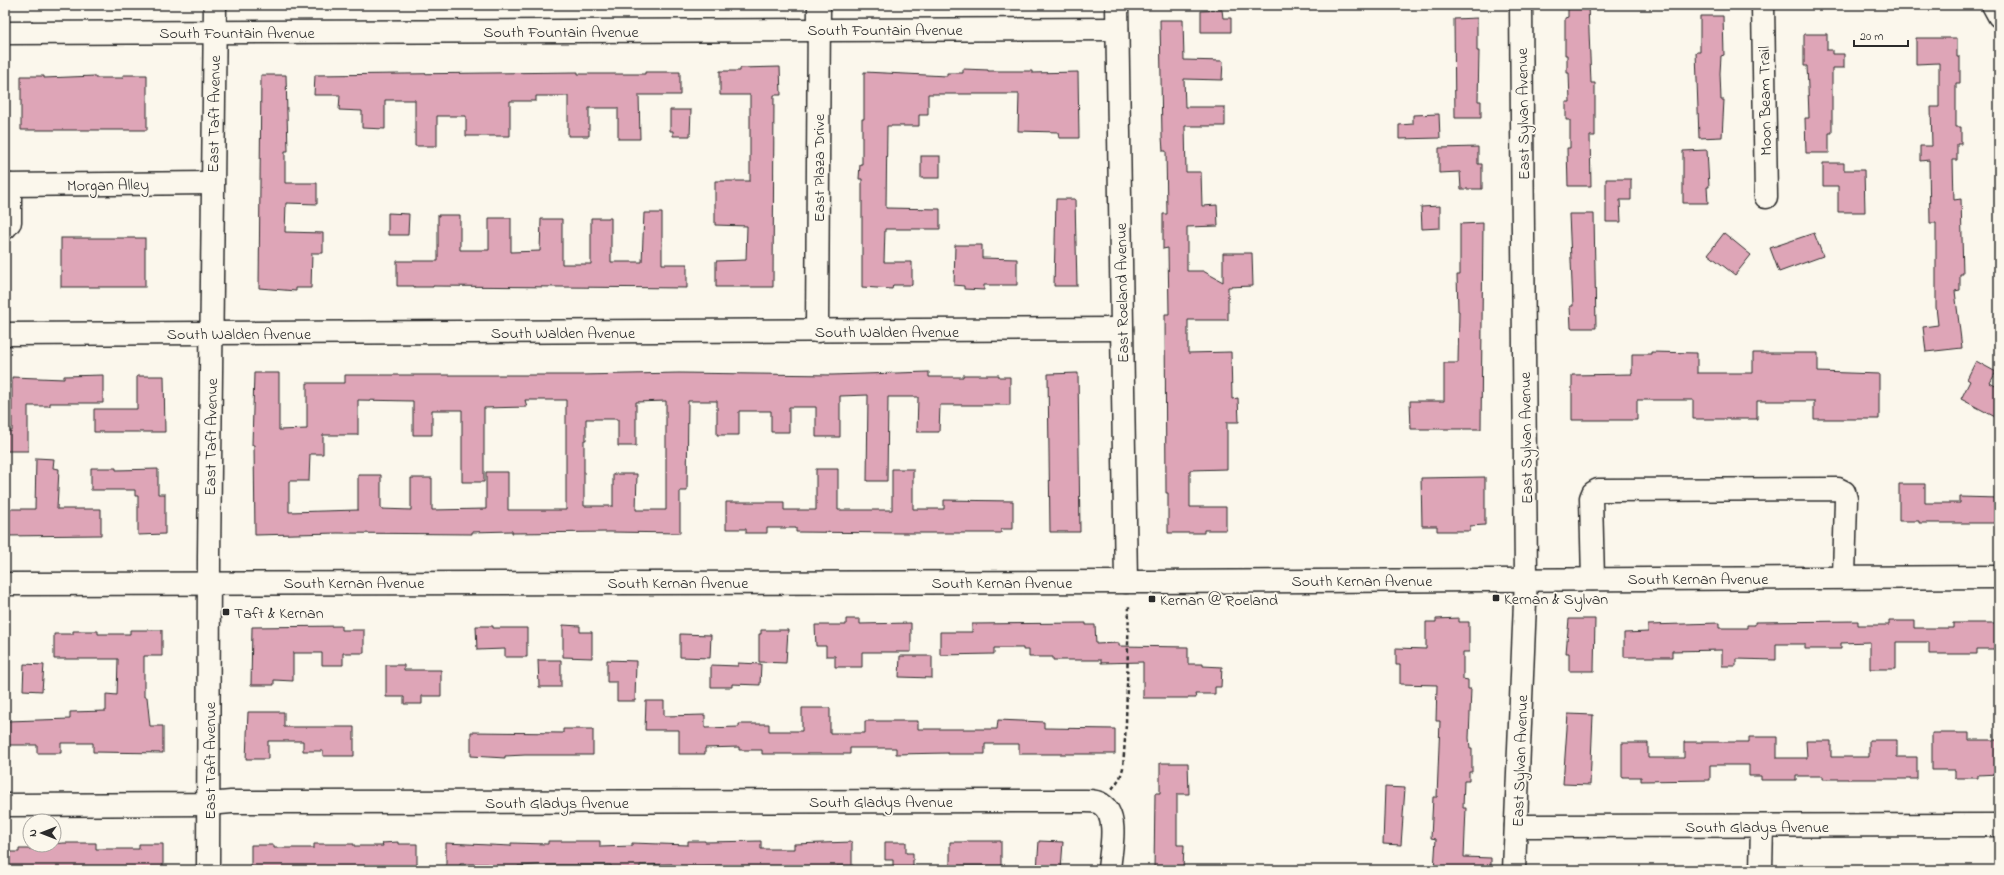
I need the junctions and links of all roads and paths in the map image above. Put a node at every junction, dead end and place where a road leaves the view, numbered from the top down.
1 (215, 5) edge
2 (819, 5) edge
3 (1117, 5) edge
4 (1520, 5) edge
5 (1763, 5) edge
6 (1993, 5) edge
7 (1999, 16) edge
8 (818, 29) junction
9 (1117, 29) junction
10 (5, 33) edge
11 (215, 33) junction
12 (212, 182) junction
13 (7, 185) edge
14 (1766, 197) dead end
15 (5, 228) edge
16 (1122, 329) junction
17 (817, 331) junction
18 (211, 333) junction
19 (5, 334) edge
20 (1844, 577) junction
21 (1999, 577) edge
22 (1526, 578) junction
23 (1593, 579) junction
24 (1126, 582) junction
25 (208, 583) junction
26 (5, 584) edge
27 (1129, 605) dead end
28 (209, 804) junction
29 (5, 805) edge
30 (1104, 807) junction
31 (1999, 825) edge
32 (1516, 826) junction
33 (1762, 826) junction
34 (208, 870) edge
35 (1109, 870) edge
36 (1514, 870) edge
37 (1761, 870) edge

1 - 11 street, East Taft Avenue
2 - 8 street, East Plaza Drive
3 - 9 street, East Roeland Avenue
4 - 22 street, East Sylvan Avenue
5 - 14 street, Moon Beam Trail
6 - 7 street
8 - 9 street, South Fountain Avenue
8 - 11 street, South Fountain Avenue
8 - 17 street, East Plaza Drive
9 - 16 street, East Roeland Avenue
10 - 11 street, South Fountain Avenue
11 - 12 street, East Taft Avenue
12 - 13 street, Morgan Alley
12 - 18 street, East Taft Avenue
13 - 15 street
16 - 17 street, South Walden Avenue
16 - 24 street, East Roeland Avenue
17 - 18 street, South Walden Avenue
18 - 19 street, South Walden Avenue
18 - 25 street, East Taft Avenue
20 - 21 street, South Kernan Avenue
20 - 23 street, South Kernan Avenue
20 - 23 street
22 - 23 street, South Kernan Avenue
22 - 24 street, South Kernan Avenue
22 - 32 street, East Sylvan Avenue
24 - 25 street, South Kernan Avenue
25 - 26 street, South Kernan Avenue
25 - 28 street, East Taft Avenue
27 - 30 path
28 - 29 street, South Gladys Avenue
28 - 30 street, South Gladys Avenue
28 - 34 street, East Taft Avenue
30 - 35 street
31 - 33 street, South Gladys Avenue
32 - 33 street, South Gladys Avenue
32 - 36 street, East Sylvan Avenue
33 - 37 street

